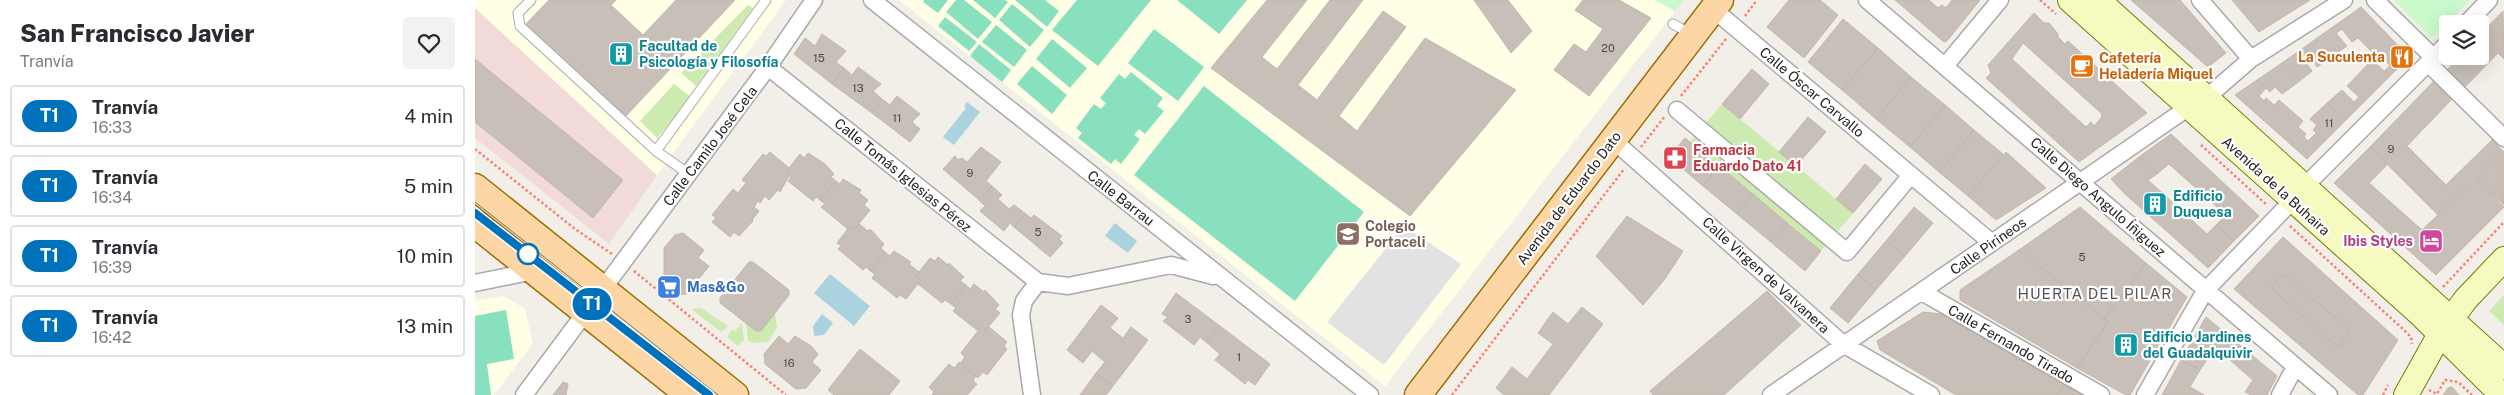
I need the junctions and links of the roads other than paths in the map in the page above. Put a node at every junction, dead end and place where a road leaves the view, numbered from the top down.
1 (531, 0) edge
2 (766, 0) edge
3 (814, 0) edge
4 (872, 0) edge
5 (1867, 0) edge
6 (2000, 0) edge
7 (2070, 0) edge
8 (2098, 0) edge
9 (2200, 0) edge
10 (2345, 0) edge
11 (2375, 0) edge
12 (2489, 0) edge
13 (1717, 4) edge
14 (2475, 15) edge
15 (2439, 53) edge
16 (2251, 59) junction
17 (2432, 61) junction
18 (1945, 66) junction
19 (768, 67) junction
20 (2197, 102) junction
21 (1675, 106) road end
22 (2504, 138) edge
23 (1613, 140) junction
24 (656, 151) junction
25 (689, 174) junction
26 (1911, 175) junction
27 (2081, 181) junction
28 (475, 187) edge
29 (2288, 204) junction
30 (475, 224) edge
31 (1177, 242) junction
32 (1992, 243) junction
33 (2504, 259) edge
34 (1171, 265) junction
35 (534, 271) junction
36 (1227, 281) junction
37 (475, 282) edge
38 (1039, 282) junction
39 (603, 289) junction
40 (2205, 291) junction
41 (1922, 292) junction
42 (586, 313) junction
43 (2445, 326) junction
44 (1843, 344) junction
45 (2295, 367) junction
46 (2504, 367) edge
47 (524, 395) edge
48 (689, 395) edge
49 (735, 395) edge
50 (1032, 395) edge
51 (1370, 395) edge
52 (1418, 395) edge
53 (1771, 395) edge
54 (1931, 395) edge
55 (2101, 395) edge
56 (2145, 395) edge
57 (2279, 395) edge
58 (2329, 395) edge
59 (2406, 395) edge
60 (2502, 395) edge

1 - 24 lane
2 - 24 lane
3 - 19 street, Calle Camilo José Cela
4 - 31 street, Calle Barrau
5 - 18 street, Calle Diego Angulo Íñiguez
6 - 18 street
7 - 20 main road, Avenida de la Buhaira
8 - 20 main road, Avenida de la Buhaira
9 - 16 street
10 - 16 street, Calle Pirineos
11 - 17 street
12 - 14 street
13 - 23 main road, Avenida de Eduardo Dato
13 - 26 street, Calle Óscar Carvallo
15 - 17 street
16 - 20 street, Calle Pirineos
17 - 22 street
17 - 29 street
18 - 27 street, Calle Diego Angulo Íñiguez
19 - 25 street, Calle Camilo José Cela
19 - 38 street, Calle Tomás Iglesias Pérez
20 - 27 street, Calle Pirineos
20 - 29 main road, Avenida de la Buhaira
21 - 26 street
23 - 44 street, Calle Virgen de Valvanera
23 - 52 main road, Avenida de Eduardo Dato
24 - 25 lane
25 - 39 street, Calle Camilo José Cela
26 - 32 street, Calle Óscar Carvallo
27 - 32 street, Calle Pirineos
27 - 40 street, Calle Diego Angulo Íñiguez
28 - 39 main road
29 - 40 street
29 - 43 main road, Avenida de la Buhaira
30 - 35 main road
31 - 34 street
31 - 36 street, Calle Barrau
32 - 41 street, Calle Pirineos
33 - 43 main road
34 - 36 street
34 - 38 street
35 - 37 street
35 - 42 main road
36 - 51 street, Calle Barrau
38 - 50 street
39 - 42 street, Calle Camilo José Cela
39 - 49 main road
40 - 45 street, Calle Diego Angulo Íñiguez
40 - 56 street
41 - 44 street, Calle Pirineos
41 - 55 street, Calle Fernando Tirado
42 - 47 street, Calle Camilo José Cela
42 - 48 main road
43 - 46 main road, Avenida de la Buhaira
43 - 59 main road
43 - 60 main road, Avenida de la Buhaira
44 - 53 street, Calle Pirineos
44 - 54 street, Calle Virgen de Valvanera
45 - 57 street
45 - 58 street, Calle Diego Angulo Íñiguez

